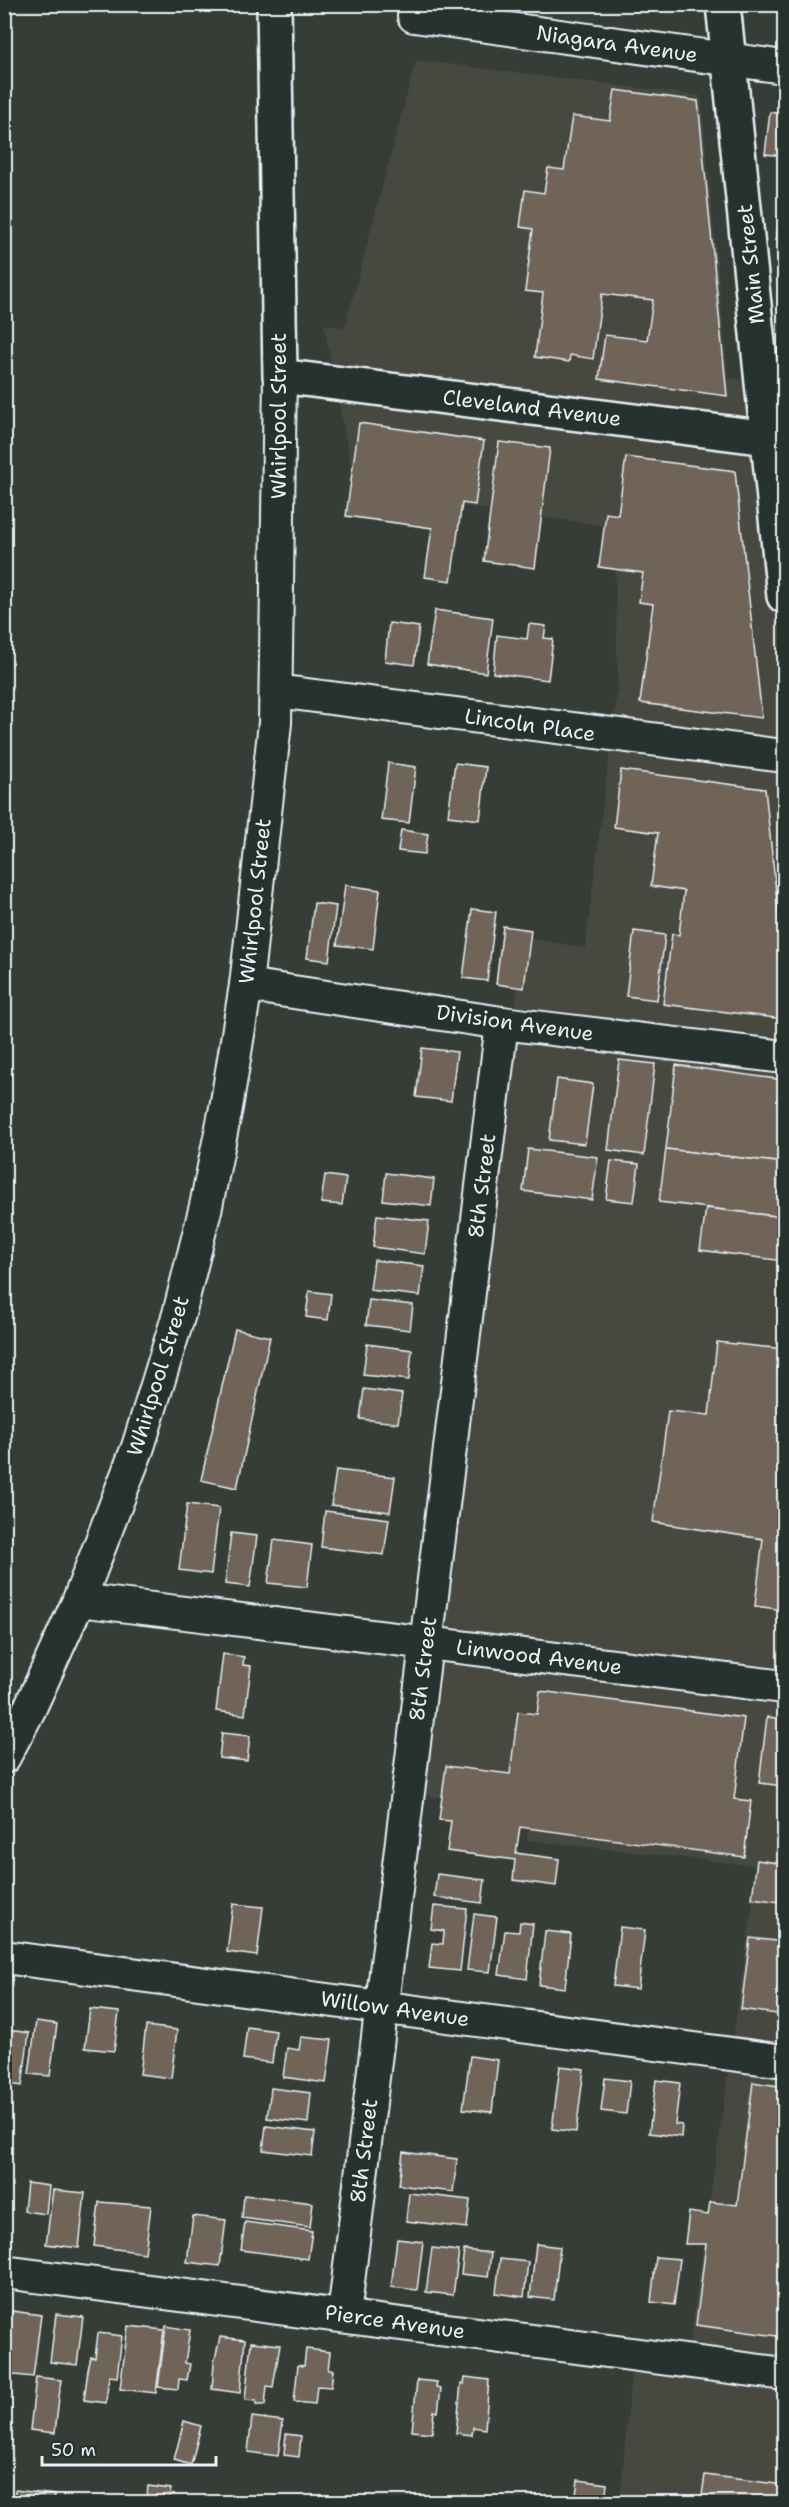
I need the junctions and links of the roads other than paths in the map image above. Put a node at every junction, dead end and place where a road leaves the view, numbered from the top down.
1 (274, 4) edge
2 (723, 4) edge
3 (414, 16) dead end
4 (728, 59) junction
5 (784, 67) edge
6 (280, 376) junction
7 (777, 439) edge
8 (784, 596) edge
9 (276, 691) junction
10 (784, 756) edge
11 (246, 986) junction
12 (502, 1023) junction
13 (784, 1057) edge
14 (79, 1600) junction
15 (426, 1642) junction
16 (784, 1687) edge
17 (4, 1757) edge
18 (4, 1958) edge
19 (381, 2007) junction
20 (784, 2061) edge
21 (4, 2272) edge
22 (344, 2315) junction
23 (784, 2374) edge

1 - 6 main road, Whirlpool Street
2 - 4 main road, Main Street
3 - 4 street, Niagara Avenue
4 - 5 street, Niagara Avenue
4 - 7 main road, Main Street
6 - 7 main road, Cleveland Avenue
6 - 9 street, Whirlpool Street
7 - 8 main road, Main Street
9 - 10 street, Lincoln Place
9 - 11 street, Whirlpool Street
11 - 12 street, Division Avenue
11 - 14 street, Whirlpool Street
12 - 13 street, Division Avenue
12 - 15 street, 8th Street
14 - 15 street, Linwood Avenue
14 - 17 street, Whirlpool Street
15 - 16 street, Linwood Avenue
15 - 19 street, 8th Street
18 - 19 street, Willow Avenue
19 - 20 street, Willow Avenue
19 - 22 street, 8th Street
21 - 22 street, Pierce Avenue
22 - 23 street, Pierce Avenue

